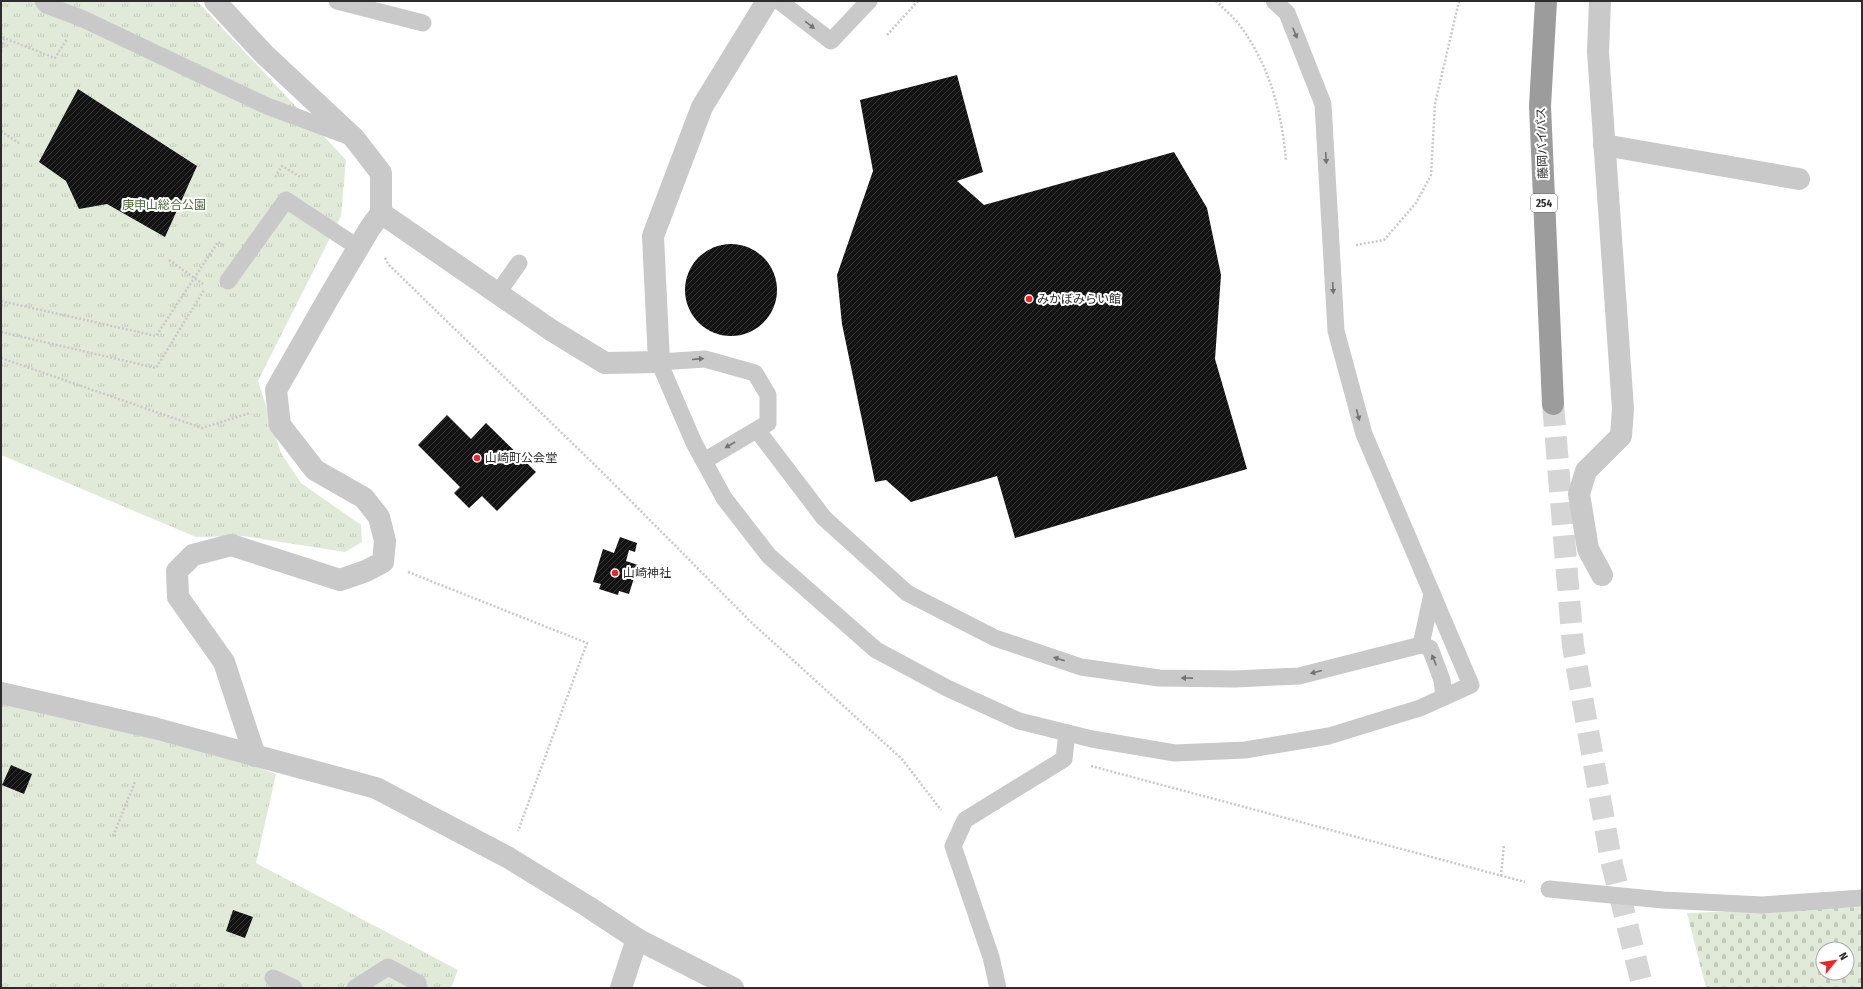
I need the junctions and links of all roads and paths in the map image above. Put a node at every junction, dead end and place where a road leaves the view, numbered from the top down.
1 (43, 1) edge
2 (215, 1) edge
3 (337, 1) edge
4 (766, 1) edge
5 (779, 1) edge
6 (869, 1) edge
7 (918, 1) edge
8 (1216, 1) edge
9 (1274, 1) edge
10 (1459, 1) edge
11 (1546, 1) edge
12 (1600, 1) edge
13 (81, 18) junction
14 (423, 23) dead end
15 (1, 33) edge
16 (887, 35) dead end
17 (4, 38) junction
18 (1, 52) edge
19 (1, 131) edge
20 (354, 138) junction
21 (20, 144) dead end
22 (1604, 145) junction
23 (1286, 161) dead end
24 (1799, 179) dead end
25 (375, 221) junction
26 (359, 248) junction
27 (1331, 250) junction
28 (169, 260) dead end
29 (519, 263) dead end
30 (228, 281) dead end
31 (498, 293) junction
32 (1, 301) edge
33 (1, 332) edge
34 (156, 336) dead end
35 (1, 358) edge
36 (660, 362) junction
37 (278, 404) junction
38 (1552, 404) tunnel mouth
39 (757, 430) junction
40 (704, 461) junction
41 (383, 562) junction
42 (1602, 575) dead end
43 (1432, 594) junction
44 (1421, 645) junction
45 (1, 693) edge
46 (1444, 697) junction
47 (1067, 733) junction
48 (255, 756) junction
49 (1064, 759) junction
50 (134, 782) dead end
51 (959, 832) junction
52 (114, 836) dead end
53 (1504, 844) dead end
54 (509, 858) junction
55 (1501, 876) junction
56 (1548, 888) joint
57 (1862, 898) edge
58 (637, 939) junction
59 (273, 978) dead end
60 (294, 988) edge
61 (355, 988) edge
62 (419, 988) edge
63 (621, 988) edge
64 (733, 988) edge
65 (998, 988) edge

1 - 13 lane
2 - 20 street
3 - 14 lane
4 - 36 street
5 -> 6 lane
7 - 16 path
8 - 23 path
9 -> 27 lane
10 - 27 path
11 - 38 highway, 藤岡バイパス / 254
12 - 22 street
13 - 17 path
13 - 20 lane
15 - 17 path
17 - 18 path
19 - 21 path
20 - 25 street
22 - 24 street
22 - 42 street
25 - 26 street
25 - 31 street
25 - 51 path
26 - 30 lane
26 - 37 street
27 -> 43 lane
28 - 33 path
29 - 31 lane
31 - 36 street
32 - 34 path
35 - 37 path
36 -> 39 lane
36 - 40 lane
37 - 41 street
39 -> 40 lane
44 -> 39 lane
40 - 47 lane
41 - 48 street
41 - 54 path
43 - 44 lane
43 - 46 lane
46 -> 44 lane
45 - 48 street
46 - 47 lane
47 - 49 lane
48 - 54 street
49 - 51 lane
49 - 55 path
50 - 52 path
51 - 65 lane
53 - 55 path
54 - 58 street
55 - 56 path
56 - 57 lane
58 - 63 street
58 - 64 street
59 - 60 lane
61 - 62 lane

